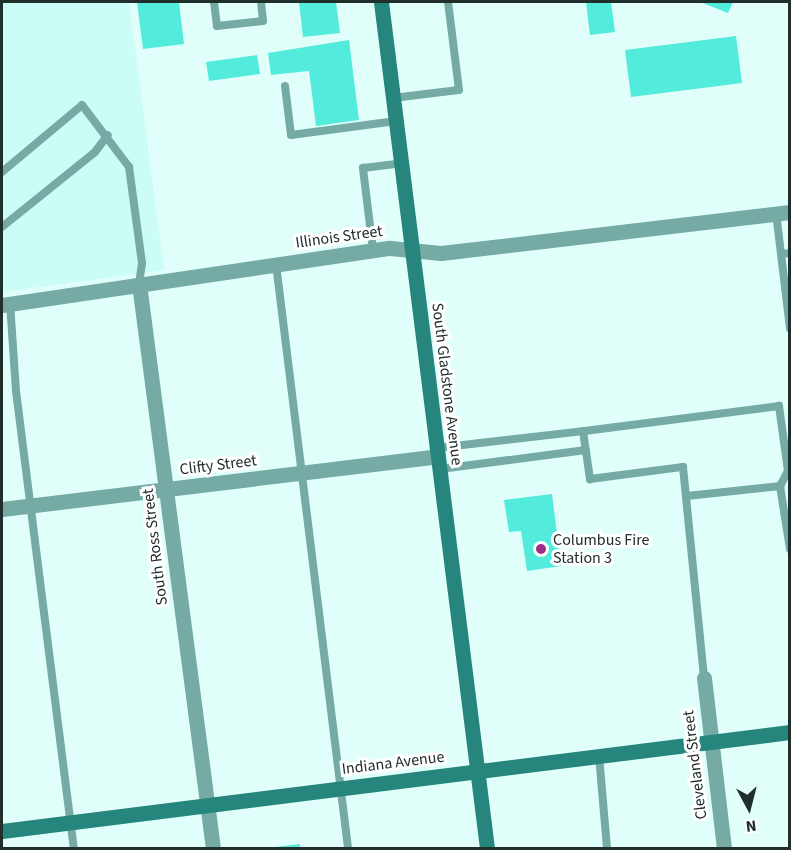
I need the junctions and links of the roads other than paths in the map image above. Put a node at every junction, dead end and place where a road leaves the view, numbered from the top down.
1 (214, 2) edge
2 (261, 2) edge
3 (381, 2) edge
4 (448, 2) edge
5 (285, 86) dead end
6 (393, 98) junction
7 (396, 121) junction
8 (108, 135) junction
9 (401, 163) junction
10 (2, 171) edge
11 (783, 212) edge
12 (2, 227) edge
13 (373, 250) junction
14 (412, 250) junction
15 (785, 254) edge
16 (276, 264) junction
17 (140, 284) junction
18 (6, 304) edge
19 (789, 328) edge
20 (583, 431) junction
21 (586, 450) junction
22 (438, 458) junction
23 (302, 472) junction
24 (780, 486) junction
25 (166, 489) junction
26 (687, 496) junction
27 (30, 505) junction
28 (2, 509) edge
29 (789, 549) edge
30 (704, 678) joint
31 (789, 732) edge
32 (709, 742) junction
33 (599, 755) junction
34 (477, 770) junction
35 (340, 787) junction
36 (207, 804) junction
37 (71, 822) junction
38 (2, 831) edge
39 (74, 849) edge
40 (213, 849) edge
41 (348, 849) edge
42 (487, 849) edge
43 (607, 849) edge
44 (724, 849) edge

1 - 2 lane
3 - 6 street, South Gladstone Avenue
4 - 6 lane
5 - 7 lane
6 - 7 street, South Gladstone Avenue
7 - 9 street, South Gladstone Avenue
8 - 10 lane
8 - 12 lane
8 - 17 lane
9 - 13 lane
9 - 14 street, South Gladstone Avenue
11 - 14 street, Illinois Street
11 - 15 lane
13 - 14 street, Illinois Street
13 - 16 street, Illinois Street
14 - 22 street, South Gladstone Avenue
15 - 19 lane
16 - 17 street, Illinois Street
16 - 23 lane
17 - 18 street, Illinois Street
17 - 25 street, South Ross Street
18 - 27 lane
20 - 21 lane
20 - 22 lane
20 - 24 lane
21 - 22 lane
21 - 26 lane
22 - 23 street, Clifty Street
22 - 34 street, South Gladstone Avenue
23 - 25 street, Clifty Street
23 - 35 lane
24 - 26 lane
24 - 29 lane
25 - 27 street, Clifty Street
25 - 36 street, South Ross Street
26 - 30 lane
27 - 28 street, Clifty Street
27 - 37 lane
30 - 32 street, Cleveland Street
31 - 32 street, Indiana Avenue
32 - 33 street, Indiana Avenue
32 - 44 street, Cleveland Street
33 - 34 street, Indiana Avenue
33 - 43 lane
34 - 35 street, Indiana Avenue
34 - 42 street, South Gladstone Avenue
35 - 36 street, Indiana Avenue
35 - 41 lane
36 - 37 street, Indiana Avenue
36 - 40 street, South Ross Street
37 - 38 street, Indiana Avenue
37 - 39 lane

